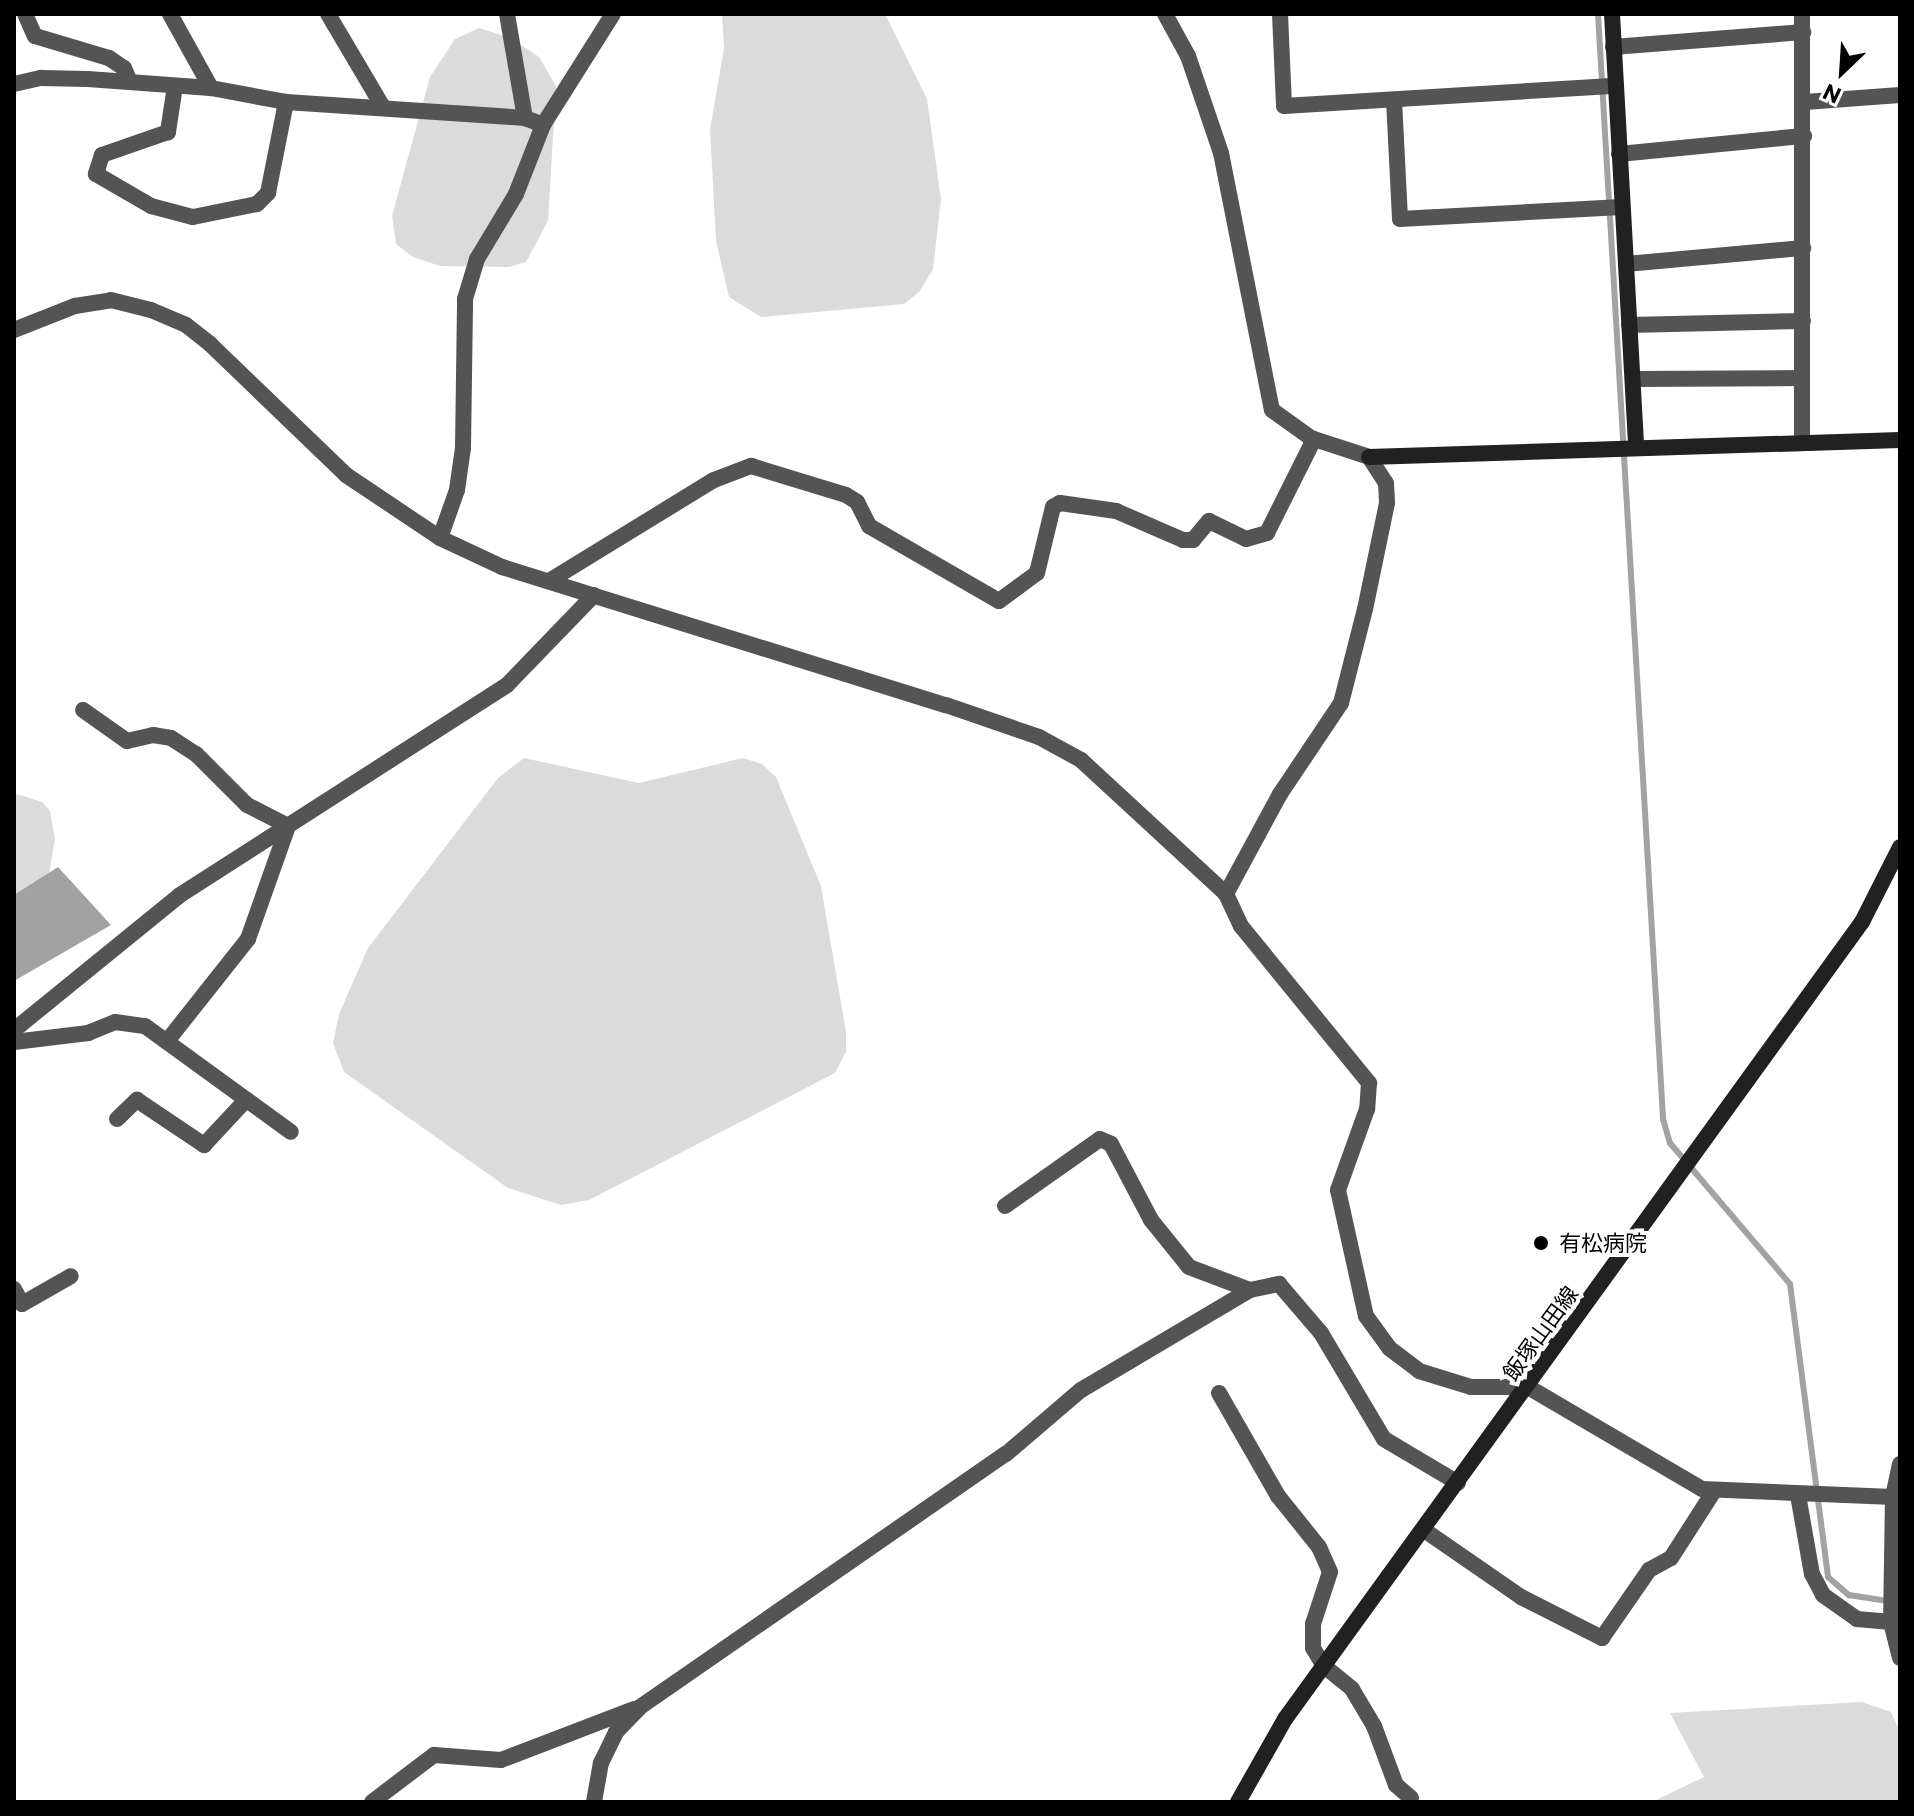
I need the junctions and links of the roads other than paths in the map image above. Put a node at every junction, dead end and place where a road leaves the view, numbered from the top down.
1 (25, 14) edge
2 (170, 14) edge
3 (328, 14) edge
4 (507, 14) edge
5 (613, 14) edge
6 (1165, 14) edge
7 (1280, 14) edge
8 (1612, 14) edge
9 (1802, 14) edge
10 (1803, 32) junction
11 (1613, 47) junction
12 (130, 82) junction
13 (14, 84) edge
14 (175, 86) junction
15 (1615, 86) junction
16 (211, 88) junction
17 (1900, 95) edge
18 (1394, 100) junction
19 (286, 102) junction
20 (1805, 102) junction
21 (383, 107) junction
22 (525, 118) junction
23 (543, 125) junction
24 (1804, 136) junction
25 (1619, 154) junction
26 (1622, 207) junction
27 (1803, 248) junction
28 (1626, 264) junction
29 (1803, 321) junction
30 (1629, 325) junction
31 (14, 330) edge
32 (1802, 378) junction
33 (1633, 379) junction
34 (1314, 439) junction
35 (1900, 440) edge
36 (1802, 441) junction
37 (1636, 445) junction
38 (1369, 457) junction
39 (440, 538) junction
40 (549, 581) junction
41 (594, 595) junction
42 (83, 710) dead end
43 (288, 826) junction
44 (1900, 847) edge
45 (1226, 894) junction
46 (14, 1030) edge
47 (168, 1040) junction
48 (14, 1042) edge
49 (246, 1100) junction
50 (117, 1119) dead end
51 (291, 1132) dead end
52 (1005, 1206) dead end
53 (71, 1276) dead end
54 (14, 1289) edge
55 (1250, 1290) junction
56 (1528, 1387) junction
57 (1219, 1393) dead end
58 (1900, 1464) edge
59 (1458, 1483) junction
60 (1714, 1491) junction
61 (1802, 1495) junction
62 (1893, 1497) junction
63 (1424, 1530) junction
64 (1891, 1622) junction
65 (1900, 1658) edge
66 (1324, 1666) junction
67 (640, 1707) junction
68 (1411, 1798) dead end
69 (372, 1802) edge
70 (594, 1802) edge
71 (1238, 1802) edge

1 - 12 street
2 - 16 street
3 - 21 street
4 - 22 street
5 - 23 street
6 - 34 street
7 - 18 street
8 - 11 main road
9 - 10 street
10 - 11 street
10 - 20 street
11 - 15 main road
12 - 13 street
12 - 14 street
14 - 16 street
14 - 19 street
15 - 18 street
15 - 25 main road
16 - 19 street
17 - 20 street
18 - 26 street
19 - 21 street
20 - 24 street
21 - 22 street
22 - 23 street
23 - 39 street
24 - 25 street
24 - 27 street
25 - 26 main road
26 - 28 main road
27 - 28 street
27 - 29 street
28 - 30 main road
29 - 30 street
29 - 32 street
30 - 33 main road
31 - 39 street
32 - 33 street
32 - 36 street
33 - 37 main road
34 - 38 street
34 - 40 street
35 - 36 main road
36 - 37 main road
37 - 38 main road
38 - 45 street
39 - 40 street
40 - 41 street
41 - 43 street
41 - 45 street
42 - 43 street
43 - 46 street
43 - 47 street
44 - 56 main road, 飯塚山田線
45 - 56 street
47 - 48 street
47 - 49 street
49 - 50 street
49 - 51 street
52 - 55 street
53 - 54 street
55 - 59 street
55 - 67 street
56 - 59 main road, 飯塚山田線
56 - 60 street
57 - 66 street
58 - 62 street
59 - 63 main road, 飯塚山田線
60 - 61 street
60 - 63 street
61 - 62 street
61 - 64 street
62 - 64 street
63 - 66 main road, 飯塚山田線
64 - 65 street
66 - 68 street
66 - 71 main road, 飯塚山田線
67 - 69 street
67 - 70 street

